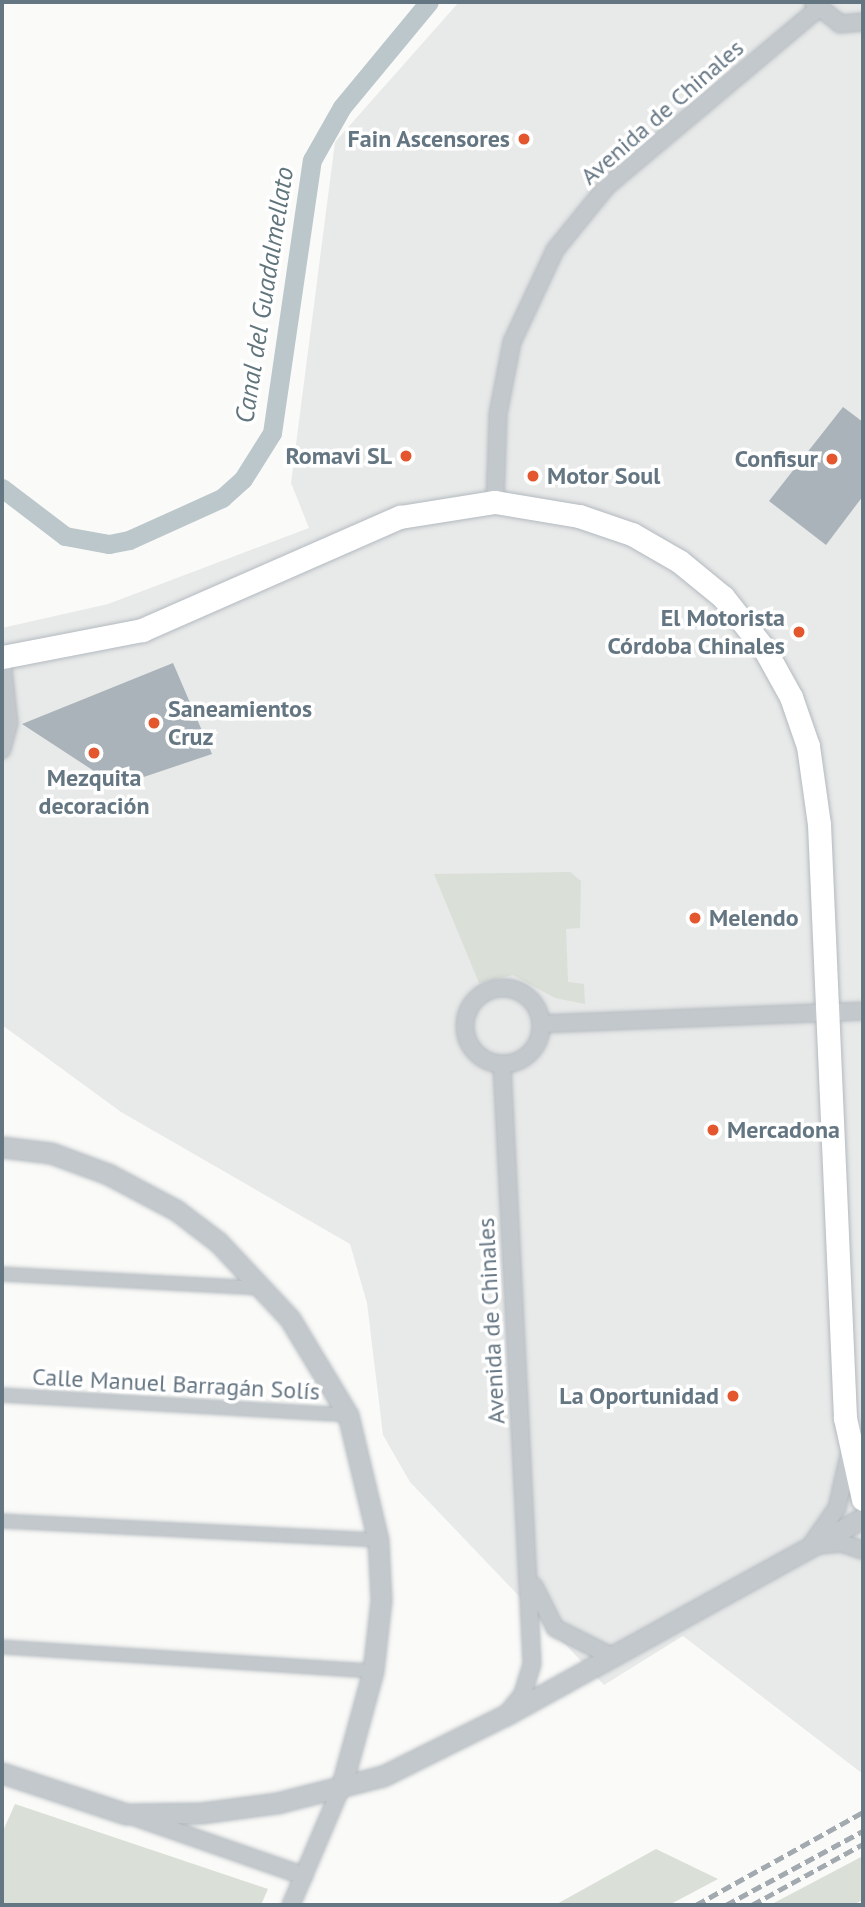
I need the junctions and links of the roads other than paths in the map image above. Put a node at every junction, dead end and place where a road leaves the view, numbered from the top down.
1 (815, 6) edge
2 (863, 22) edge
3 (495, 502) junction
4 (2, 658) edge
5 (2, 750) edge
6 (863, 1011) edge
7 (825, 1013) junction
8 (542, 1024) junction
9 (502, 1065) junction
10 (2, 1147) edge
11 (2, 1274) edge
12 (267, 1289) junction
13 (2, 1395) edge
14 (348, 1415) junction
15 (849, 1455) junction
16 (863, 1499) edge
17 (863, 1518) edge
18 (2, 1521) edge
19 (378, 1540) junction
20 (807, 1549) junction
21 (863, 1550) edge
22 (530, 1574) junction
23 (2, 1647) edge
24 (611, 1656) junction
25 (373, 1671) junction
26 (506, 1715) junction
27 (2, 1773) edge
28 (341, 1788) junction
29 (126, 1814) junction
30 (304, 1876) junction
31 (291, 1905) edge

1 - 2 street
1 - 3 street, Avenida de Chinales
3 - 4 main road
3 - 7 main road
4 - 5 street
6 - 7 street
7 - 8 street
7 - 15 main road
8 - 9 street
8 - 9 street
9 - 22 street, Avenida de Chinales
10 - 12 street
11 - 12 street
12 - 14 street
13 - 14 street, Calle Manuel Barragán Solís
14 - 19 street
15 - 16 main road
15 - 20 street
17 - 20 street
18 - 19 street
19 - 25 street
20 - 21 street
20 - 24 street
22 - 24 street, Avenida de Chinales
22 - 26 street, Avenida de Chinales
23 - 25 street
24 - 26 street
25 - 28 street
26 - 28 street
27 - 29 street
28 - 29 street
28 - 30 street
29 - 30 street
30 - 31 street

